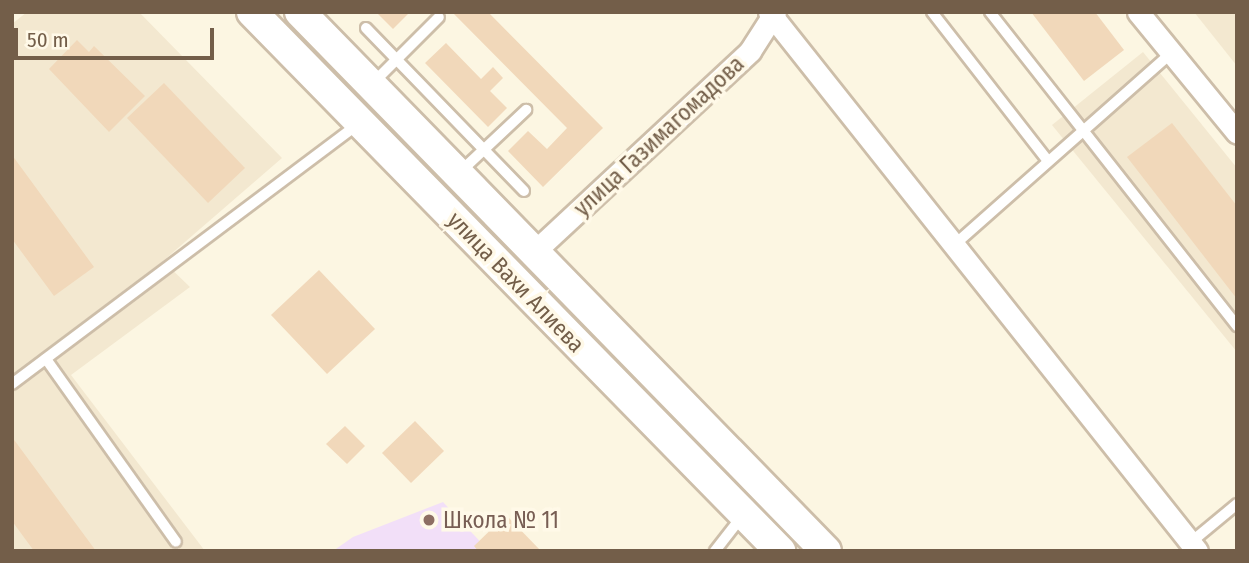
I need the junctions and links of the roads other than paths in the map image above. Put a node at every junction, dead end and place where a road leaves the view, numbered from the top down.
1 (252, 12) edge
2 (300, 12) edge
3 (932, 12) edge
4 (990, 12) edge
5 (1138, 12) edge
6 (772, 14) edge
7 (439, 17) dead end
8 (366, 27) dead end
9 (1171, 53) junction
10 (396, 59) junction
11 (371, 85) junction
12 (526, 110) dead end
13 (360, 123) junction
14 (1082, 130) junction
15 (1237, 133) edge
16 (483, 151) junction
17 (1048, 161) junction
18 (458, 174) junction
19 (524, 191) dead end
20 (953, 246) junction
21 (534, 252) junction
22 (1237, 326) edge
23 (46, 359) junction
24 (12, 384) edge
25 (1237, 504) edge
26 (744, 513) junction
27 (176, 542) dead end
28 (1193, 547) edge
29 (715, 551) edge
30 (780, 551) edge
31 (826, 551) edge

1 - 13 main road, улица Вахи Алиева
2 - 11 main road, улица Вахи Алиева
3 - 17 lane
4 - 14 lane
5 - 9 street
6 - 20 street
6 - 21 street, улица Газимагомадова
7 - 10 lane
8 - 10 lane
9 - 14 lane
9 - 15 street
10 - 11 lane
10 - 16 lane
11 - 18 main road, улица Вахи Алиева
12 - 16 lane
13 - 23 lane
13 - 26 main road, улица Вахи Алиева
14 - 17 lane
14 - 22 lane
16 - 18 lane
16 - 19 lane
17 - 20 lane
18 - 21 main road, улица Вахи Алиева
20 - 28 street
21 - 31 main road, улица Вахи Алиева
23 - 24 lane
23 - 27 lane
25 - 28 lane
26 - 29 lane
26 - 30 main road, улица Вахи Алиева

